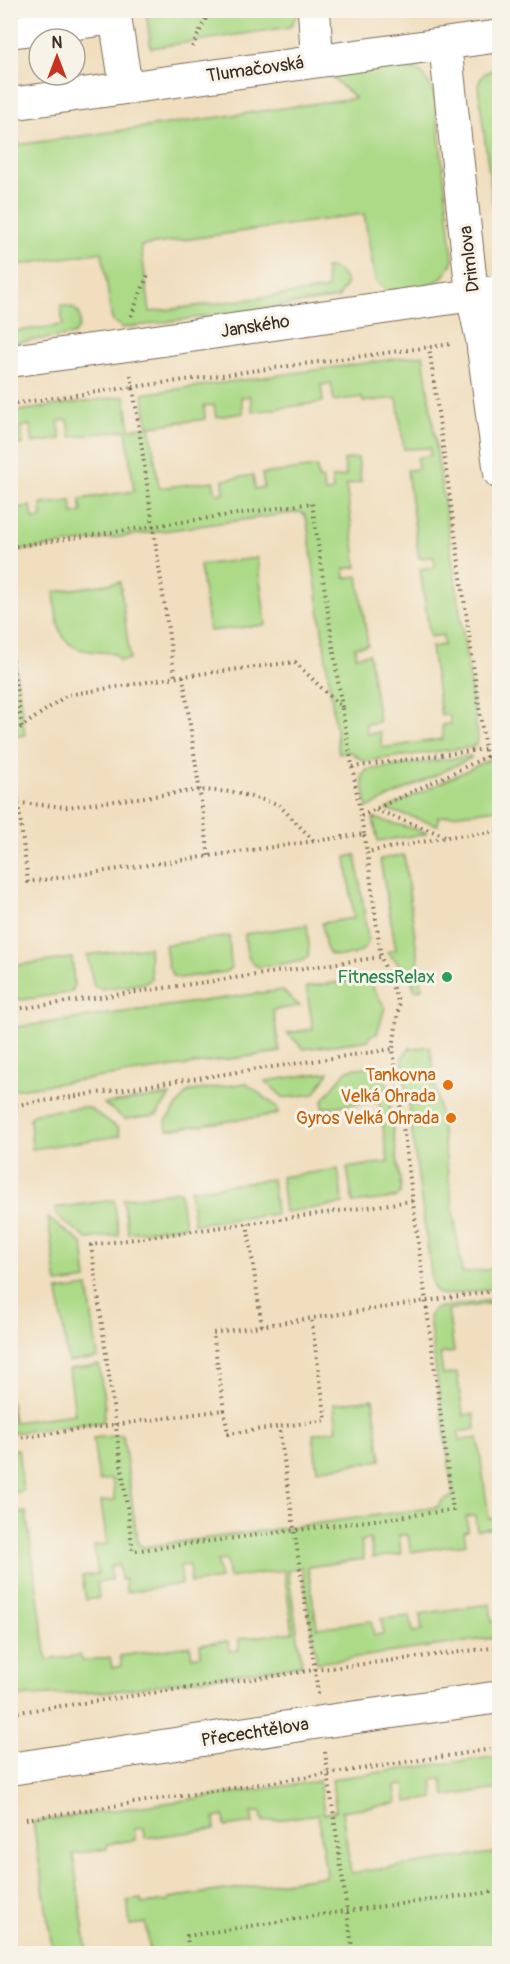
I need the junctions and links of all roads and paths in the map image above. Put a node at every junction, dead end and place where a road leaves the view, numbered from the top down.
1 (210, 10) edge
2 (314, 10) edge
3 (114, 14) edge
4 (10, 32) edge
5 (500, 36) edge
6 (445, 44) junction
7 (191, 49) dead end
8 (317, 60) junction
9 (126, 87) junction
10 (10, 104) edge
11 (149, 272) dead end
12 (486, 292) edge
13 (127, 324) dead end
14 (459, 343) dead end
15 (429, 347) junction
16 (10, 361) edge
17 (130, 369) dead end
18 (133, 387) junction
19 (10, 404) edge
20 (500, 473) edge
21 (154, 525) junction
22 (10, 547) edge
23 (10, 648) edge
24 (183, 676) junction
25 (175, 678) junction
26 (342, 708) junction
27 (22, 727) junction
28 (10, 737) edge
29 (485, 749) junction
30 (500, 750) edge
31 (486, 757) junction
32 (352, 767) junction
33 (200, 789) junction
34 (18, 803) junction
35 (375, 809) junction
36 (361, 816) junction
37 (500, 831) edge
38 (364, 834) junction
39 (448, 837) junction
40 (314, 841) junction
41 (367, 852) junction
42 (209, 856) junction
43 (381, 957) junction
44 (10, 1010) edge
45 (393, 1049) junction
46 (10, 1106) edge
47 (412, 1201) junction
48 (247, 1223) junction
49 (500, 1290) edge
50 (426, 1301) junction
51 (311, 1318) junction
52 (262, 1326) junction
53 (224, 1410) junction
54 (116, 1426) junction
55 (279, 1427) junction
56 (10, 1439) edge
57 (293, 1531) junction
58 (500, 1697) edge
59 (12, 1713) dead end
60 (500, 1748) edge
61 (10, 1769) edge
62 (327, 1774) junction
63 (26, 1819) dead end
64 (500, 1891) edge
65 (346, 1911) junction
66 (189, 1953) edge
67 (353, 1953) edge

1 - 7 path
2 - 8 street
3 - 4 street
3 - 9 street
5 - 6 street, Tlumačovská
6 - 8 street, Tlumačovská
6 - 12 street, Drimlova
8 - 9 street, Tlumačovská
9 - 10 street, Tlumačovská
11 - 13 path
12 - 16 street, Janského
12 - 20 street, Drimlova
14 - 15 path
15 - 18 path
15 - 29 path
17 - 18 path
18 - 19 path
18 - 21 path
21 - 22 path
21 - 25 path
21 - 26 path
23 - 27 path
24 - 25 path
24 - 26 path
24 - 33 path
25 - 27 path
26 - 32 path
27 - 28 path
28 - 34 path
29 - 31 path
29 - 32 path
30 - 31 path
31 - 35 path
32 - 36 path
33 - 34 path
33 - 40 path
33 - 42 path
34 - 42 path
35 - 36 path
35 - 39 path
36 - 38 path
37 - 39 path
38 - 40 path
38 - 41 path
39 - 41 path
40 - 42 path
41 - 43 path
43 - 44 path
43 - 45 path
45 - 46 path
45 - 47 path
47 - 48 path
47 - 50 path
48 - 52 path
48 - 54 path
49 - 50 path
50 - 51 path
50 - 57 path
51 - 52 path
51 - 55 path
52 - 53 path
53 - 54 path
53 - 55 path
54 - 56 path
54 - 57 path
55 - 57 path
57 - 59 path
58 - 61 street, Přecechtělova
60 - 62 path
62 - 63 path
62 - 65 path
64 - 65 path
65 - 66 path
65 - 67 path

